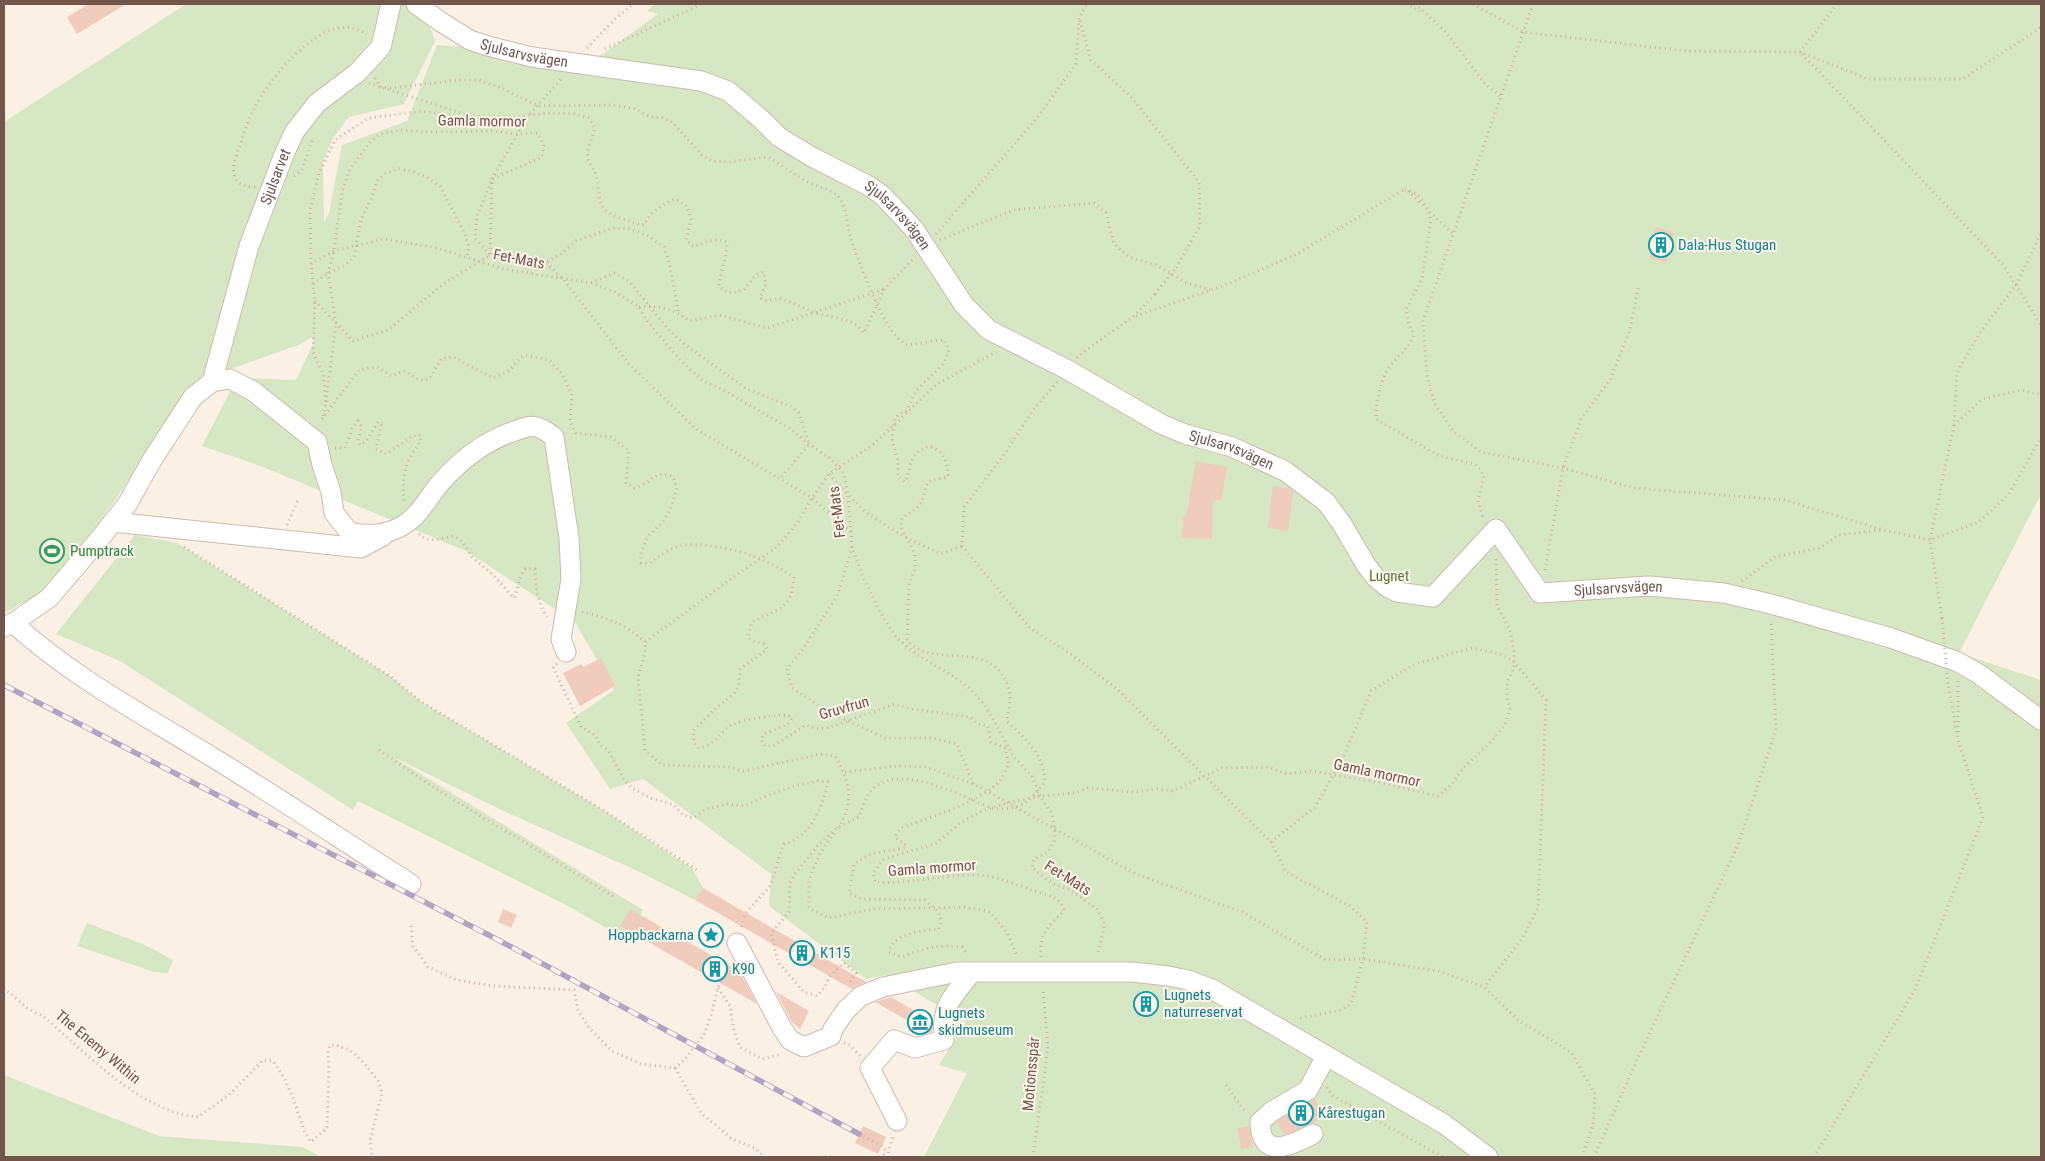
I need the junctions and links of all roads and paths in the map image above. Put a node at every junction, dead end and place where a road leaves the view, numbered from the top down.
1 (391, 4) edge
2 (416, 4) edge
3 (633, 4) edge
4 (702, 4) edge
5 (1088, 4) edge
6 (1406, 4) edge
7 (1415, 4) edge
8 (1473, 4) edge
9 (1533, 4) edge
10 (1837, 4) edge
11 (1425, 13) junction
12 (1079, 18) junction
13 (2041, 27) edge
14 (1523, 32) junction
15 (379, 48) junction
16 (601, 51) dead end
17 (1800, 52) junction
18 (575, 63) junction
19 (362, 82) dead end
20 (1501, 96) junction
21 (538, 106) junction
22 (529, 115) junction
23 (525, 119) junction
24 (517, 134) junction
25 (313, 137) dead end
26 (492, 179) junction
27 (272, 186) junction
28 (1406, 188) junction
29 (2041, 233) edge
30 (1453, 234) junction
31 (356, 245) junction
32 (925, 246) junction
33 (334, 250) junction
34 (490, 255) junction
35 (467, 258) junction
36 (478, 261) junction
37 (545, 263) junction
38 (311, 264) junction
39 (328, 273) junction
40 (564, 279) junction
41 (591, 283) junction
42 (313, 284) junction
43 (2016, 286) junction
44 (886, 288) junction
45 (1638, 288) dead end
46 (1210, 290) junction
47 (871, 293) junction
48 (315, 301) junction
49 (878, 305) junction
50 (650, 306) junction
51 (639, 307) junction
52 (678, 312) junction
53 (816, 313) junction
54 (1133, 317) junction
55 (336, 324) junction
56 (2041, 325) edge
57 (1013, 343) junction
58 (1082, 353) dead end
59 (1068, 370) junction
60 (212, 382) junction
61 (2041, 395) edge
62 (322, 419) dead end
63 (1954, 424) junction
64 (893, 426) junction
65 (2041, 437) edge
66 (809, 444) junction
67 (840, 467) junction
68 (1562, 468) junction
69 (829, 474) junction
70 (780, 479) junction
71 (848, 494) junction
72 (812, 498) junction
73 (298, 500) dead end
74 (113, 522) junction
75 (1496, 529) junction
76 (1883, 530) junction
77 (852, 532) junction
78 (386, 534) junction
79 (907, 539) junction
80 (1930, 540) junction
81 (279, 541) junction
82 (177, 543) dead end
83 (962, 546) junction
84 (852, 547) junction
85 (761, 558) junction
86 (1496, 558) dead end
87 (1540, 593) junction
88 (1724, 593) junction
89 (1771, 604) junction
90 (567, 609) junction
91 (8, 625) edge
92 (645, 642) junction
93 (566, 652) dead end
94 (1514, 662) junction
95 (1958, 662) junction
96 (2041, 720) edge
97 (850, 722) junction
98 (1958, 740) junction
99 (379, 750) dead end
100 (845, 772) junction
101 (1333, 774) junction
102 (1204, 775) junction
103 (974, 784) junction
104 (1038, 791) junction
105 (987, 792) junction
106 (1040, 796) junction
107 (1034, 797) junction
108 (971, 800) junction
109 (1007, 803) junction
110 (992, 808) junction
111 (1016, 808) junction
112 (837, 828) junction
113 (1055, 829) junction
114 (1270, 842) junction
115 (697, 870) dead end
116 (411, 884) dead end
117 (613, 896) dead end
118 (934, 908) junction
119 (411, 926) dead end
120 (737, 943) joint
121 (1363, 960) junction
122 (1088, 971) junction
123 (972, 972) junction
124 (1033, 972) junction
125 (847, 987) dead end
126 (1484, 987) junction
127 (4, 988) edge
128 (718, 988) junction
129 (1272, 1024) junction
130 (784, 1053) dead end
131 (1322, 1064) junction
132 (675, 1068) junction
133 (897, 1121) joint
134 (859, 1134) dead end
135 (1314, 1134) dead end
136 (888, 1153) junction
137 (372, 1157) edge
138 (764, 1157) edge
139 (825, 1157) edge
140 (831, 1157) edge
141 (879, 1157) edge
142 (1033, 1157) edge
143 (1443, 1157) edge
144 (1488, 1157) edge
145 (1582, 1157) edge
146 (1594, 1157) edge
147 (1814, 1157) edge

1 - 15 street, Sjulsarvet
2 - 18 street, Sjulsarvsvägen
3 - 18 path
4 - 16 path
5 - 12 path
6 - 11 path
7 - 11 path
8 - 14 path
9 - 14 path
10 - 17 path
11 - 20 path
12 - 32 path
12 - 54 path, bridge
13 - 17 path
14 - 17 path
14 - 20 path
15 - 21 path
15 - 27 street, Sjulsarvet
15 - 27 path
17 - 43 path
18 - 21 path
18 - 32 street, Sjulsarvsvägen
19 - 22 path
20 - 30 path
21 - 22 path
21 - 47 path
22 - 23 path
22 - 53 path
23 - 24 path
23 - 38 path
24 - 26 path
24 - 26 path, Gamla mormor
24 - 33 path, Gamla mormor
25 - 27 path
26 - 34 path
26 - 34 path
27 - 60 street, Sjulsarvet
28 - 30 path
28 - 46 path
28 - 75 path
29 - 43 path
30 - 68 path
31 - 33 path, Fet-Mats
31 - 35 path, Fet-Mats
31 - 35 path
31 - 39 path
32 - 44 path
32 - 46 path
32 - 57 street, Sjulsarvsvägen
33 - 38 path, Fet-Mats
33 - 39 path, Gamla mormor
34 - 36 path
34 - 37 path
35 - 36 path, Fet-Mats
36 - 40 path, Fet-Mats
36 - 55 path
37 - 40 path
37 - 52 path
38 - 42 path
39 - 42 path
39 - 55 path, Gamla mormor
40 - 41 path, Fet-Mats
40 - 70 path
41 - 50 path
41 - 51 path, Fet-Mats
42 - 48 path
43 - 56 path
43 - 63 path
44 - 47 path
44 - 49 path
45 - 68 path
46 - 54 path
47 - 49 path
47 - 53 path
48 - 55 path
48 - 55 path, Gamla mormor
49 - 53 path
49 - 64 path
50 - 51 path
50 - 52 path
50 - 66 path
51 - 66 path, Fet-Mats
52 - 53 path
54 - 58 path
57 - 59 street, Sjulsarvsvägen
57 - 64 path
59 - 75 street, Sjulsarvsvägen
59 - 83 path
60 - 74 street
60 - 78 street
61 - 63 path
62 - 85 path, Gruvfrun
63 - 80 path
64 - 67 path
64 - 79 path
65 - 80 path
66 - 67 path, Fet-Mats
66 - 70 path
67 - 69 path
67 - 71 path, Fet-Mats
68 - 76 path
68 - 87 path
69 - 71 path
69 - 72 path
70 - 72 path
71 - 77 path, Fet-Mats
71 - 79 path
72 - 77 path
72 - 85 path
73 - 81 path
74 - 81 street
74 - 91 street
75 - 87 street
76 - 80 path
76 - 88 path
77 - 84 path, Fet-Mats
78 - 81 street
78 - 90 street
79 - 83 path
79 - 104 path
80 - 98 path, bridge
82 - 115 path
83 - 102 path
84 - 97 path
84 - 104 path, Fet-Mats
85 - 92 path
85 - 97 path, Gruvfrun
86 - 94 path, Gamla mormor
87 - 88 street, Sjulsarvsvägen
88 - 89 street, Sjulsarvsvägen
89 - 95 street, Sjulsarvsvägen
89 - 146 path
90 - 92 path
90 - 93 street
91 - 116 street
92 - 100 path
94 - 101 path
94 - 101 path, Gamla mormor
94 - 126 path
95 - 96 street, Sjulsarvsvägen
95 - 98 path
97 - 103 path
97 - 105 path, Gruvfrun
98 - 147 path
99 - 117 path
100 - 103 path
100 - 112 path
101 - 102 path, Gamla mormor
101 - 114 path
102 - 106 path, Gamla mormor
102 - 114 path
103 - 105 path
104 - 106 path, Fet-Mats
104 - 107 path
105 - 108 path, Gruvfrun
105 - 109 path
106 - 107 path, Gamla mormor
106 - 113 path, Fet-Mats
107 - 109 path, Gamla mormor
107 - 111 path
108 - 110 path
108 - 112 path
108 - 118 path, Gruvfrun
109 - 110 path, Gamla mormor
109 - 111 path
110 - 111 path
110 - 124 path, Gamla mormor
111 - 113 path
112 - 118 path
112 - 125 path
113 - 121 path
113 - 122 path, Fet-Mats
114 - 121 path
118 - 123 path
118 - 124 path
119 - 132 path
120 - 123 street
120 - 128 path
121 - 126 path
121 - 129 path
122 - 124 street
122 - 129 street
123 - 124 street
123 - 133 street
124 - 142 path, Motionsspår
126 - 145 path
127 - 137 path, The Enemy Within
128 - 130 path
128 - 132 path
129 - 131 street
131 - 135 street
131 - 143 path
131 - 144 street
132 - 138 path
133 - 136 path
134 - 136 path
136 - 141 path
139 - 140 path

